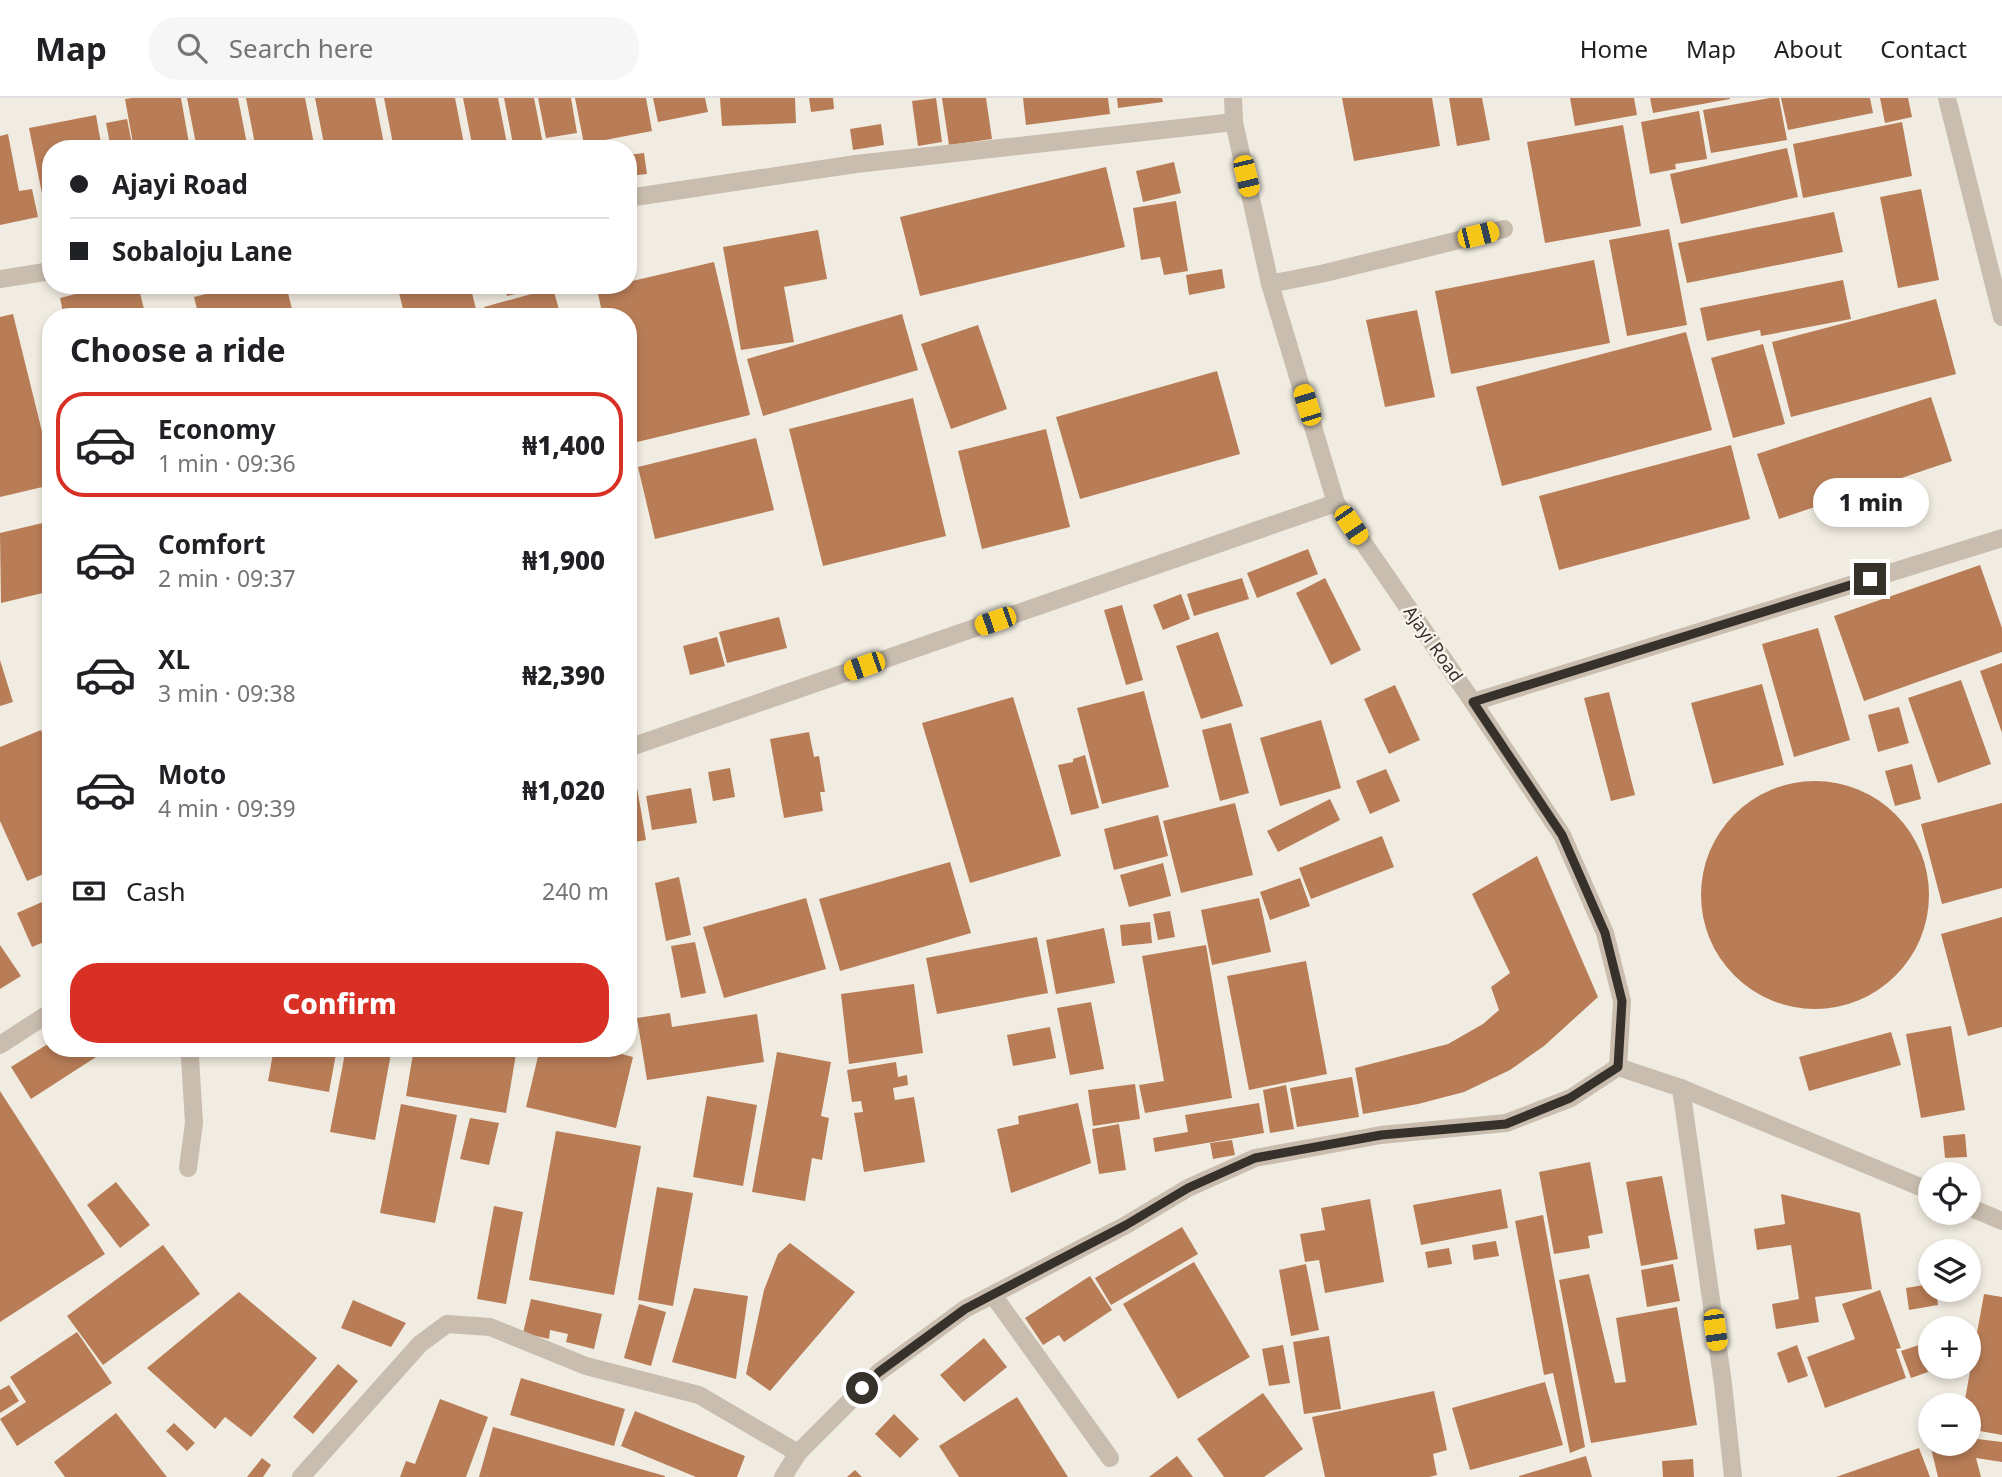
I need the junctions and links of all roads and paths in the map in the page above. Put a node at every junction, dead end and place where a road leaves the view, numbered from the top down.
1 (1233, 98) edge
2 (1947, 98) edge
3 (1234, 122) junction
4 (637, 197) edge
5 (1504, 229) dead end
6 (42, 272) edge
7 (0, 279) edge
8 (1270, 284) junction
9 (2002, 317) edge
10 (1336, 503) junction
11 (2002, 538) edge
12 (1473, 702) junction
13 (637, 745) edge
14 (42, 1018) edge
15 (0, 1045) edge
16 (190, 1057) edge
17 (1618, 1067) junction
18 (1681, 1088) junction
19 (188, 1168) dead end
20 (1918, 1186) edge
21 (1981, 1212) edge
22 (2002, 1221) edge
23 (993, 1295) junction
24 (798, 1453) junction
25 (1110, 1458) dead end
26 (302, 1477) edge
27 (783, 1477) edge
28 (1733, 1477) edge

1 - 3 street, Ajayi Road
2 - 9 street
3 - 4 street
3 - 8 street, Ajayi Road
5 - 8 street
6 - 7 street
8 - 10 street, Ajayi Road
10 - 12 street, Ajayi Road
10 - 13 street
11 - 12 street
12 - 17 street, Ajayi Road
14 - 15 street
16 - 19 street
17 - 18 street
17 - 23 street
18 - 20 street
18 - 28 street
21 - 22 street
23 - 24 street
23 - 25 street
24 - 26 street
24 - 27 street

